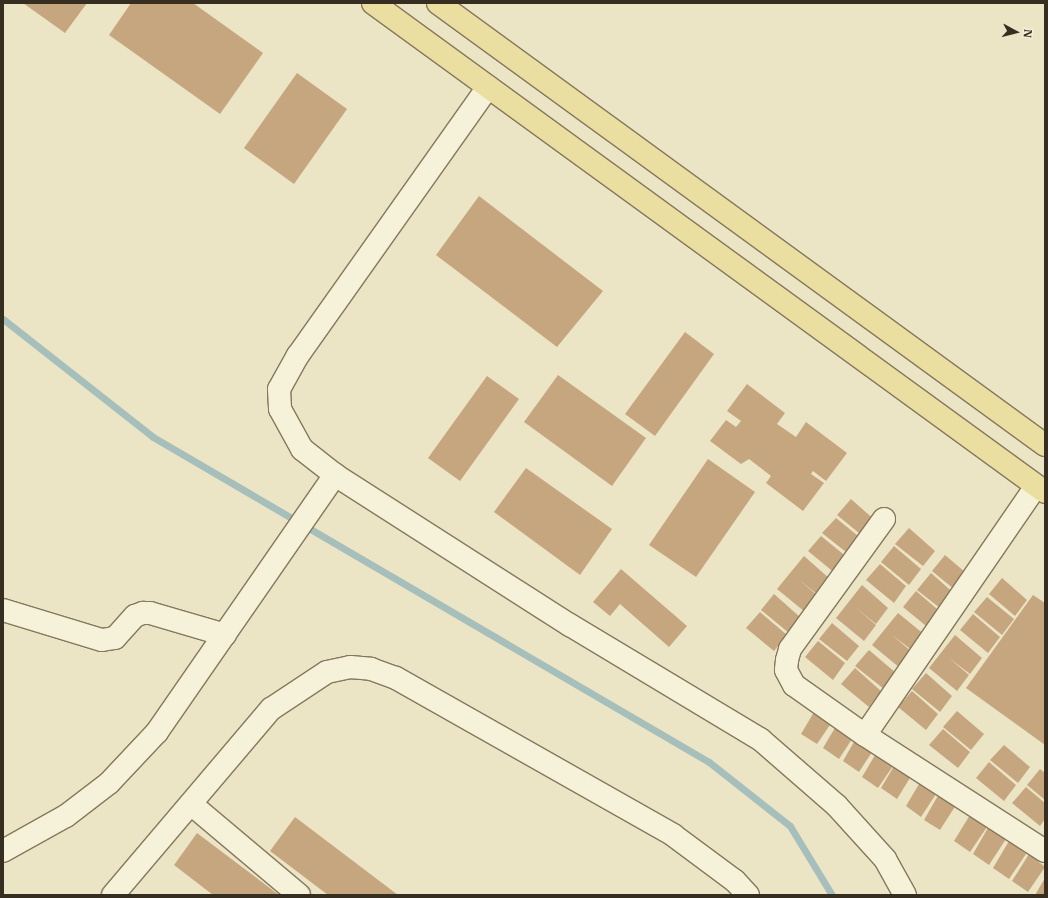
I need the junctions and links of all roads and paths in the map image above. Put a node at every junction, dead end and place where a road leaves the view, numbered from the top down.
1 (373, 3) edge
2 (438, 3) edge
3 (488, 87) junction
4 (1045, 445) edge
5 (335, 475) junction
6 (1041, 489) edge
7 (884, 519) dead end
8 (3, 610) edge
9 (225, 635) junction
10 (865, 734) junction
11 (190, 804) junction
12 (1045, 850) edge
13 (3, 851) edge
14 (736, 890) edge
15 (113, 895) edge
16 (299, 895) edge
17 (905, 895) edge

1 - 3 main road
2 - 4 main road
3 - 5 street
3 - 6 main road
5 - 9 street
5 - 17 street
6 - 10 street
7 - 10 street
8 - 9 street
9 - 13 street
10 - 12 street
11 - 14 street
11 - 15 street
11 - 16 street

